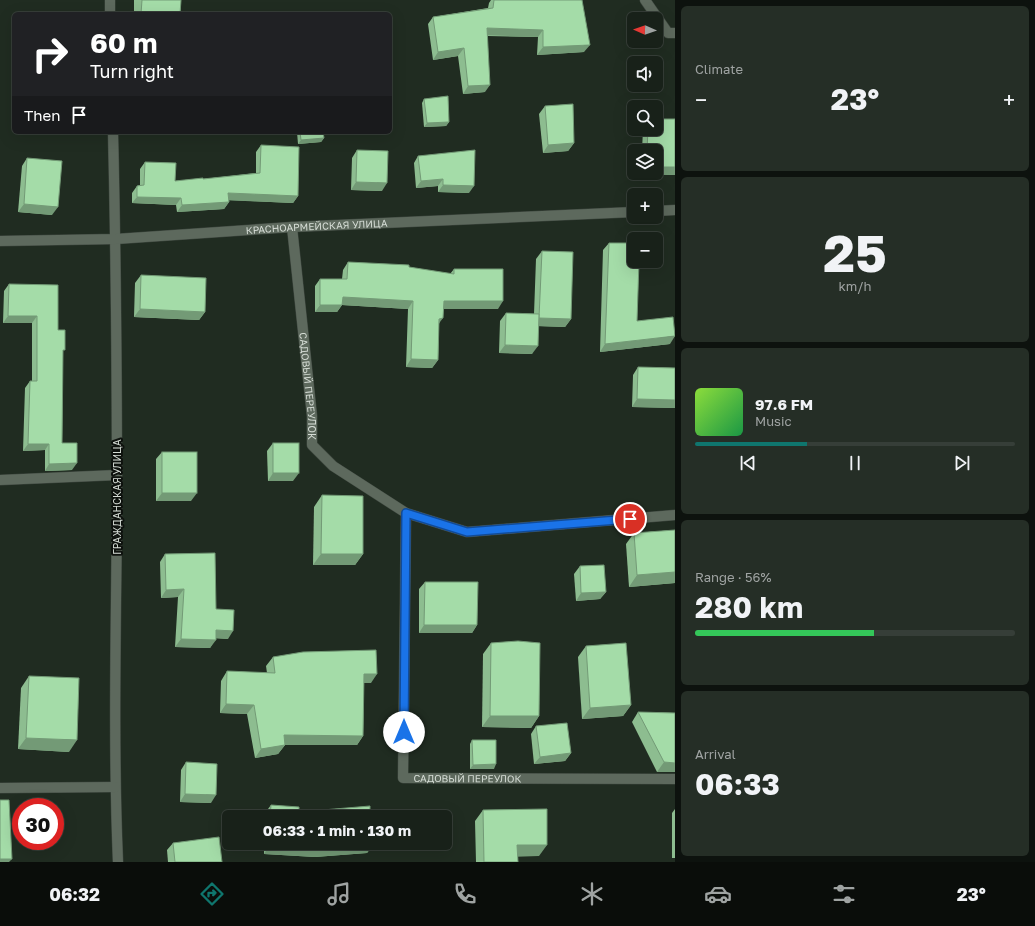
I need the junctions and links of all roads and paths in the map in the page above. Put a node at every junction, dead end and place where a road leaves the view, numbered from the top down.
1 (110, 0) edge
2 (645, 0) edge
3 (110, 12) edge
4 (675, 33) edge
5 (113, 134) edge
6 (675, 210) edge
7 (663, 211) edge
8 (627, 212) edge
9 (292, 227) junction
10 (116, 239) junction
11 (0, 241) edge
12 (117, 475) junction
13 (0, 480) edge
14 (406, 513) junction
15 (675, 515) edge
16 (675, 779) edge
17 (115, 787) junction
18 (0, 788) edge
19 (118, 862) edge

1 - 3 street
2 - 4 street
5 - 10 street, ГРАЖДАНСКАЯ УЛИЦА
6 - 7 street
8 - 9 street, КРАСНОАРМЕЙСКАЯ УЛИЦА
9 - 10 street, КРАСНОАРМЕЙСКАЯ УЛИЦА
9 - 14 street, САДОВЫЙ ПЕРЕУЛОК
10 - 11 street, КРАСНОАРМЕЙСКАЯ УЛИЦА
10 - 12 street, ГРАЖДАНСКАЯ УЛИЦА
12 - 13 street
12 - 17 street, ГРАЖДАНСКАЯ УЛИЦА
14 - 15 street
14 - 16 street, САДОВЫЙ ПЕРЕУЛОК
17 - 18 street
17 - 19 street, ГРАЖДАНСКАЯ УЛИЦА

